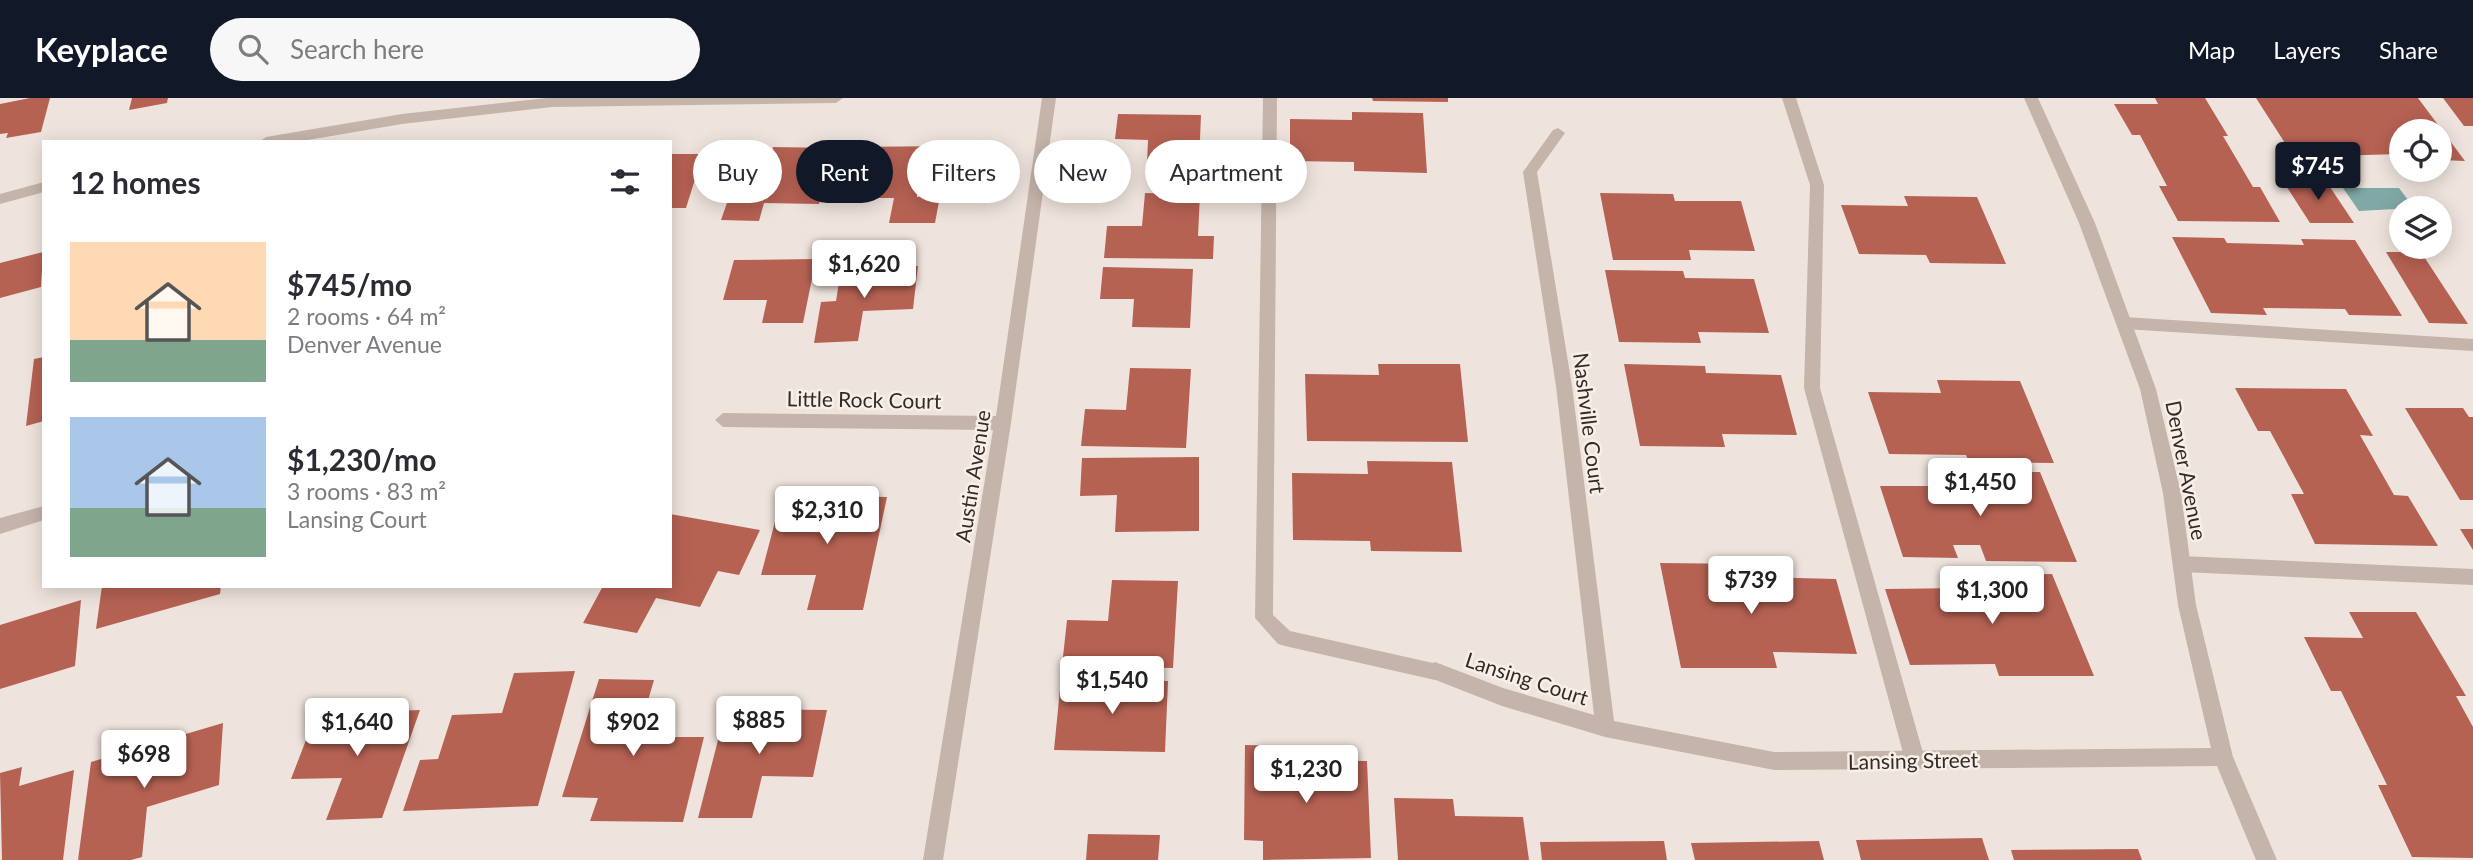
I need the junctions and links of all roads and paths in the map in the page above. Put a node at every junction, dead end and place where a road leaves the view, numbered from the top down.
1 (836, 98) edge
2 (1049, 98) edge
3 (1270, 98) edge
4 (1789, 98) edge
5 (2031, 98) edge
6 (1558, 133) dead end
7 (278, 140) edge
8 (42, 188) edge
9 (0, 199) edge
10 (2124, 323) junction
11 (2473, 345) edge
12 (723, 420) dead end
13 (1003, 423) junction
14 (42, 514) edge
15 (0, 527) edge
16 (2182, 564) junction
17 (2473, 577) edge
18 (1605, 728) junction
19 (2223, 757) junction
20 (1914, 760) junction
21 (933, 860) edge
22 (2267, 860) edge

1 - 7 street
2 - 13 street, Austin Avenue
3 - 18 street, Lansing Court
4 - 20 street
5 - 10 street, Denver Avenue
6 - 18 street, Nashville Court
8 - 9 street
10 - 11 street
10 - 16 street, Denver Avenue
12 - 13 street, Little Rock Court
13 - 21 street, Austin Avenue
14 - 15 street
16 - 17 street
16 - 19 street, Denver Avenue
18 - 20 street, Lansing Street
19 - 20 street, Lansing Street
19 - 22 street, Denver Avenue

